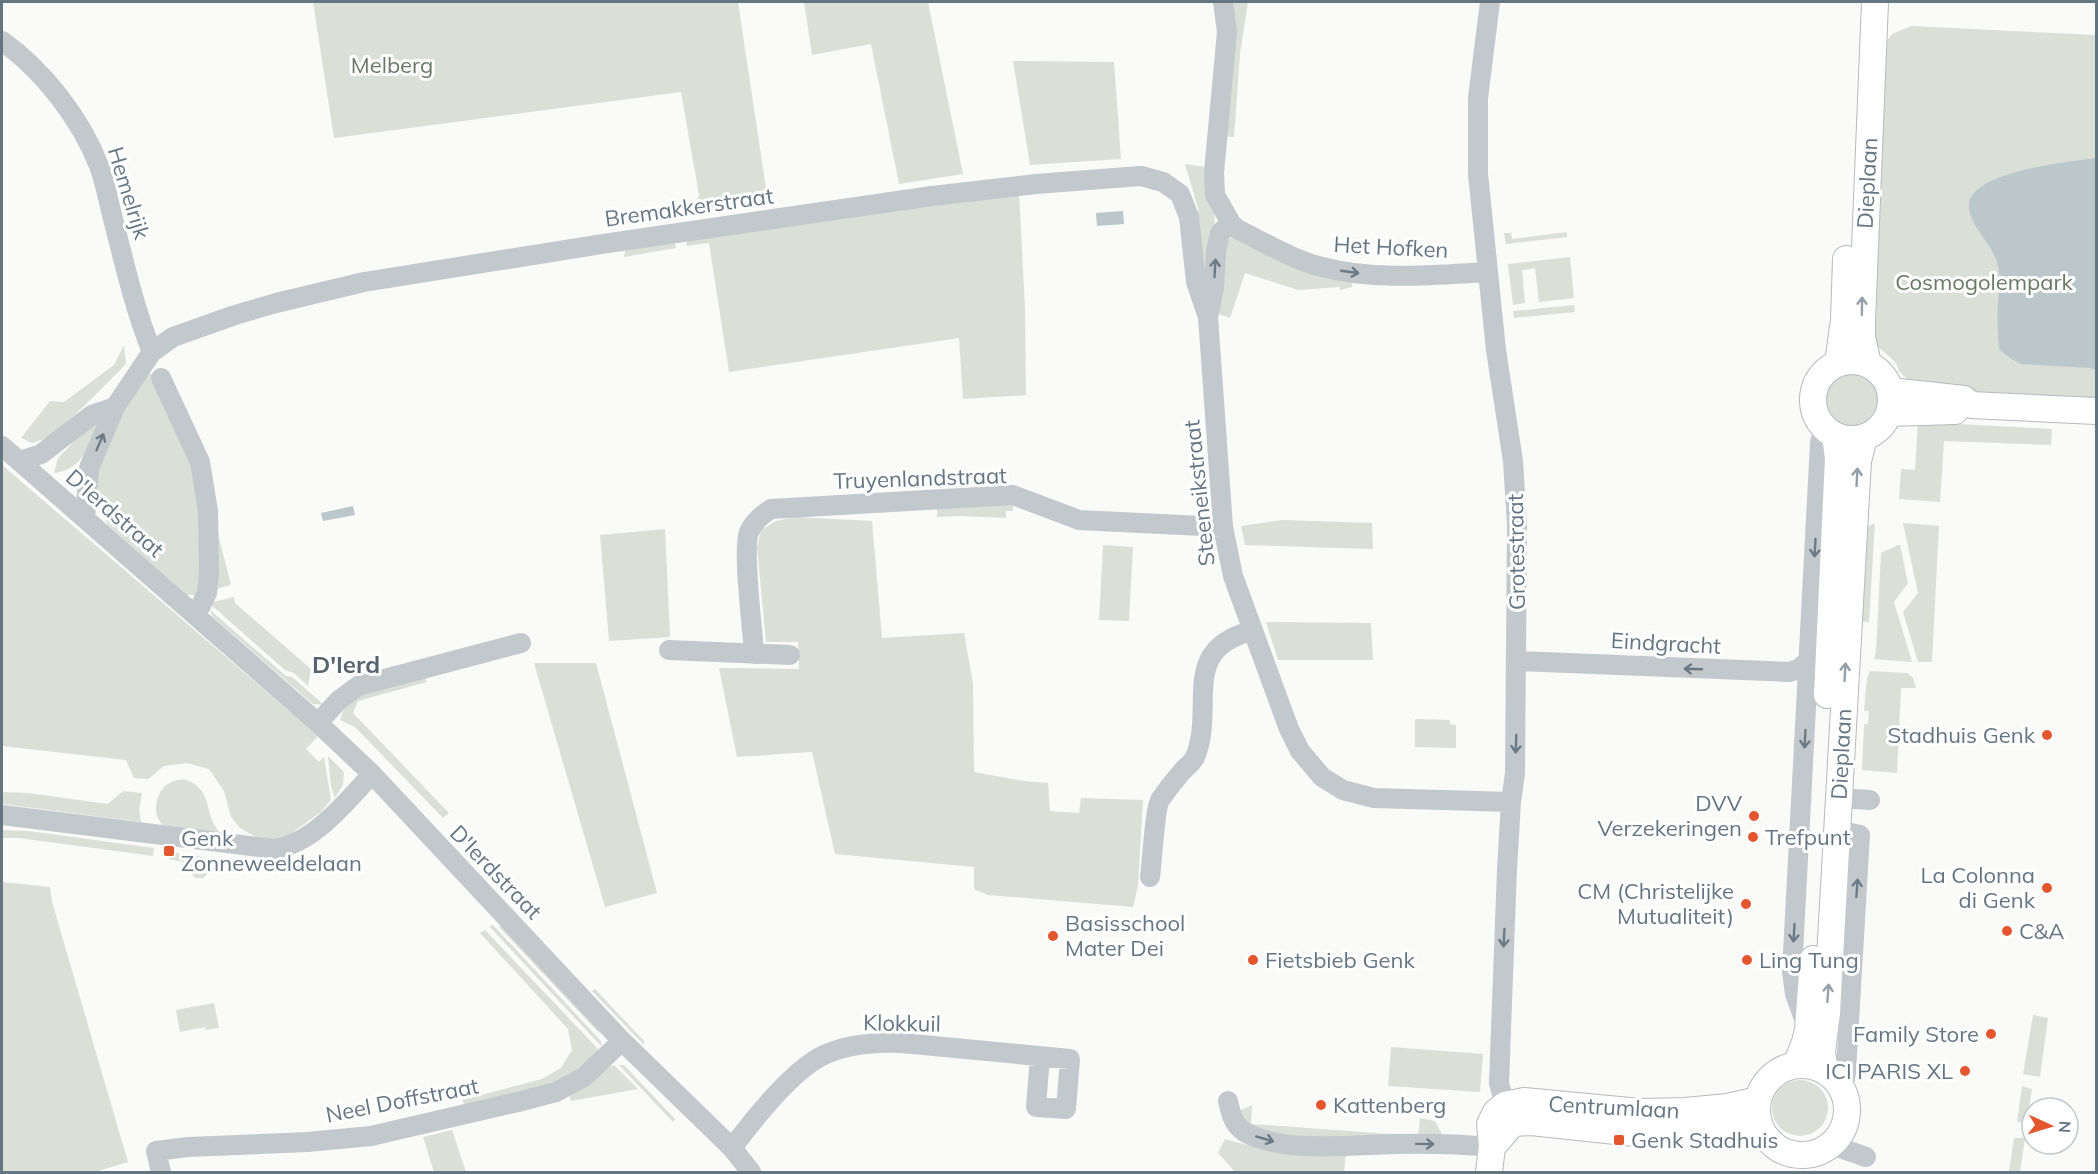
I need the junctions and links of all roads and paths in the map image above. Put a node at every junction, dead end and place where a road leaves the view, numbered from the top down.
1 (1223, 2) edge
2 (1490, 2) edge
3 (1859, 2) edge
4 (1875, 2) edge
5 (2, 41) edge
6 (1231, 223) junction
7 (1488, 272) junction
8 (1208, 317) junction
9 (152, 352) junction
10 (1838, 363) junction
11 (1868, 364) junction
12 (161, 378) dead end
13 (1890, 402) junction
14 (115, 407) junction
15 (2097, 411) edge
16 (1829, 431) junction
17 (1864, 437) junction
18 (2, 446) edge
19 (20, 461) junction
20 (85, 519) junction
21 (1223, 527) junction
22 (196, 615) junction
23 (1251, 631) junction
24 (521, 643) dead end
25 (669, 650) dead end
26 (754, 654) junction
27 (790, 655) dead end
28 (1809, 659) junction
29 (1517, 661) junction
30 (318, 723) junction
31 (372, 774) junction
32 (1839, 798) junction
33 (1870, 800) dead end
34 (1511, 802) junction
35 (2, 815) edge
36 (1849, 832) junction
37 (1150, 877) dead end
38 (1808, 1030) junction
39 (622, 1041) junction
40 (1040, 1056) dead end
41 (1796, 1065) junction
42 (1825, 1071) junction
43 (1843, 1093) junction
44 (1228, 1101) dead end
45 (1759, 1112) junction
46 (1509, 1114) junction
47 (1832, 1145) junction
48 (1492, 1147) junction
49 (732, 1148) junction
50 (1866, 1156) dead end
51 (161, 1173) edge
52 (751, 1173) edge
53 (1489, 1173) edge

1 - 6 street
2 - 7 street, Grotestraat
3 - 10 main road, Dieplaan
11 -> 4 main road, Dieplaan
5 - 9 street, Hemelrijk
6 -> 7 street, Het Hofken
8 -> 6 street, Steeneikstraat
7 - 29 street, Grotestraat
8 - 9 street, Bremakkerstraat
8 - 21 street, Steeneikstraat
9 - 14 street, Bremakkerstraat
10 - 11 main road
10 - 16 main road, Dieplaan
11 - 13 main road
12 - 22 street
13 - 15 main road
13 - 17 main road
14 - 19 street
20 -> 14 street, Bremakkerstraat
16 - 17 main road
16 -> 28 street, Dieplaan
16 - 38 main road, Dieplaan
32 -> 17 main road, Dieplaan
18 - 19 street, D'Ierdstraat
19 - 20 street, D'Ierdstraat
20 - 22 street, D'Ierdstraat
21 - 23 street, Steeneikstraat
21 - 26 street, Truyenlandstraat
22 - 30 street, D'Ierdstraat
23 - 34 street, Steeneikstraat
23 - 37 street
24 - 30 street
25 - 26 street
26 - 27 street
28 -> 29 street, Eindgracht
28 -> 38 street, Dieplaan
29 -> 34 street, Grotestraat
30 - 31 street, D'Ierdstraat
31 - 35 street
31 - 39 street, D'Ierdstraat
32 - 33 street
32 - 36 main road, Dieplaan
34 -> 46 street, Grotestraat
42 -> 36 main road, Dieplaan
43 -> 36 street
38 - 41 main road, Dieplaan
39 - 49 street, D'Ierdstraat
39 - 51 street, Neel Doffstraat
40 - 49 street, Klokkuil
41 - 42 main road
41 - 45 main road
42 - 43 main road
43 - 47 main road
44 -> 48 street
45 - 46 main road, Centrumlaan
45 - 47 main road
46 - 48 main road
47 - 50 street
48 - 53 main road
49 - 52 street, D'Ierdstraat

